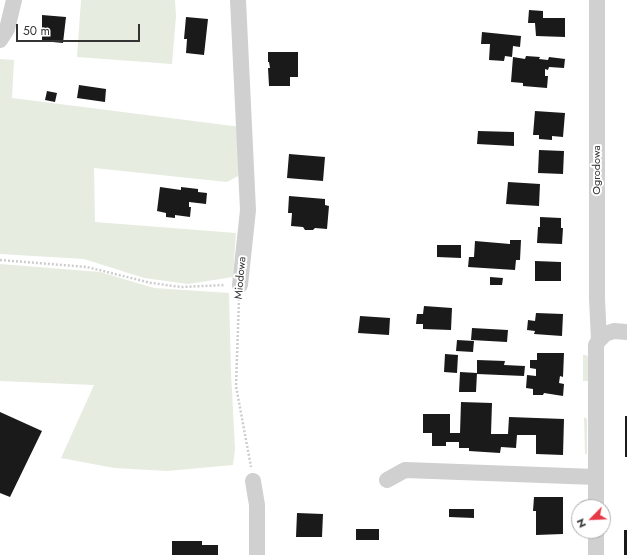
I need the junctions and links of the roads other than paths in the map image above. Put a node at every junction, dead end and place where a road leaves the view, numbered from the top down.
1 (14, 0) edge
2 (238, 0) edge
3 (597, 0) edge
4 (0, 40) edge
5 (240, 285) road end
6 (627, 332) edge
7 (597, 342) junction
8 (596, 477) junction
9 (387, 480) dead end
10 (253, 481) road end
11 (596, 499) edge
12 (596, 539) edge
13 (257, 555) edge
14 (596, 555) edge

1 - 4 street
2 - 5 street, Miodowa
3 - 7 street, Ogrodowa
6 - 7 street
7 - 8 street, Ogrodowa
8 - 9 street
8 - 11 street, Ogrodowa
10 - 13 street
12 - 14 street

